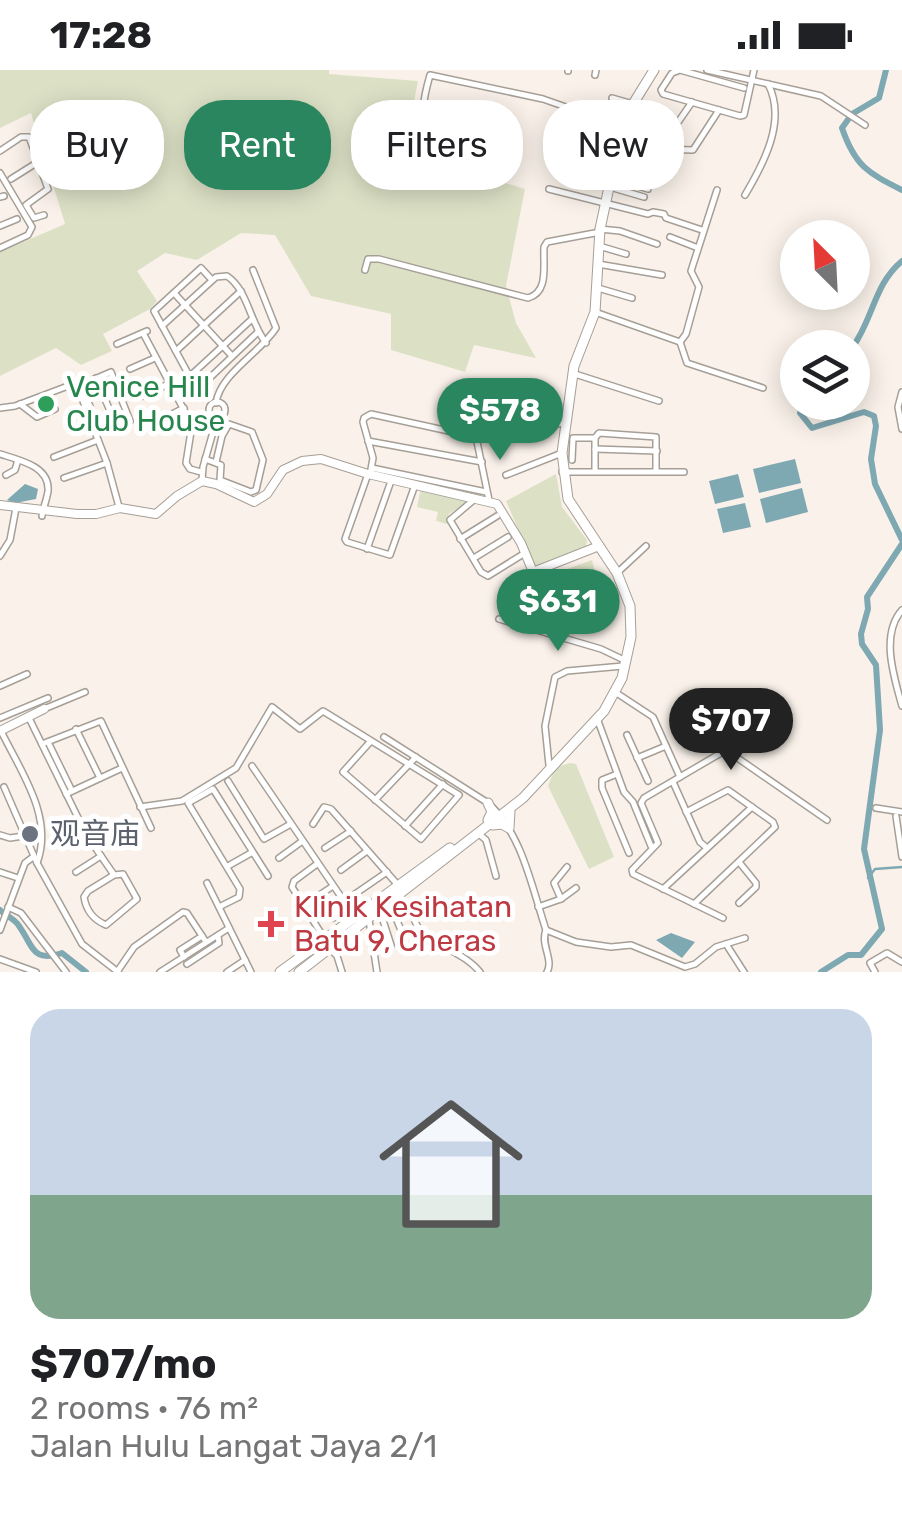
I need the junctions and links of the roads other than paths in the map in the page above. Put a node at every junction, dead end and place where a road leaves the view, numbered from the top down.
1 (656, 70) edge
2 (710, 70) edge
3 (754, 70) edge
4 (743, 78) junction
5 (752, 80) junction
6 (766, 83) junction
7 (748, 89) junction
8 (612, 98) dead end
9 (423, 100) edge
10 (546, 100) edge
11 (619, 100) edge
12 (636, 100) edge
13 (639, 100) edge
14 (692, 102) junction
15 (720, 110) junction
16 (684, 114) edge
17 (865, 125) dead end
18 (30, 144) edge
19 (684, 150) edge
20 (0, 151) edge
21 (30, 167) edge
22 (0, 173) edge
23 (10, 179) dead end
24 (46, 190) edge
25 (553, 190) edge
26 (610, 190) edge
27 (624, 190) edge
28 (717, 190) dead end
29 (746, 195) dead end
30 (644, 196) dead end
31 (607, 202) junction
32 (44, 215) dead end
33 (17, 219) dead end
34 (0, 226) edge
35 (600, 231) junction
36 (703, 231) junction
37 (670, 237) dead end
38 (656, 244) dead end
39 (599, 246) junction
40 (0, 248) edge
41 (698, 248) junction
42 (626, 254) dead end
43 (598, 264) junction
44 (253, 270) dead end
45 (365, 270) dead end
46 (662, 275) dead end
47 (212, 280) junction
48 (598, 288) junction
49 (241, 291) junction
50 (174, 293) junction
51 (632, 298) dead end
52 (185, 305) junction
53 (594, 312) junction
54 (252, 319) junction
55 (575, 324) dead end
56 (204, 325) junction
57 (162, 326) junction
58 (588, 326) junction
59 (258, 332) junction
60 (680, 342) junction
61 (266, 343) junction
62 (117, 344) dead end
63 (222, 346) junction
64 (176, 351) junction
65 (232, 356) junction
66 (156, 358) junction
67 (130, 369) dead end
68 (572, 373) junction
69 (190, 376) junction
70 (96, 378) junction
71 (79, 381) junction
72 (170, 383) junction
73 (763, 388) dead end
74 (902, 392) edge
75 (144, 396) dead end
76 (658, 401) dead end
77 (219, 403) junction
78 (495, 403) dead end
79 (20, 404) junction
80 (0, 408) edge
81 (184, 408) junction
82 (55, 409) dead end
83 (217, 418) junction
84 (160, 420) dead end
85 (564, 423) junction
86 (116, 425) junction
87 (902, 429) edge
88 (596, 438) junction
89 (98, 440) junction
90 (368, 441) junction
91 (595, 449) junction
92 (657, 451) junction
93 (562, 453) junction
94 (0, 454) edge
95 (54, 458) dead end
96 (216, 459) junction
97 (18, 460) junction
98 (572, 460) dead end
99 (107, 462) junction
100 (482, 462) junction
101 (204, 467) junction
102 (594, 471) junction
103 (656, 471) junction
104 (370, 472) junction
105 (562, 472) junction
106 (684, 472) dead end
107 (6, 475) dead end
108 (506, 475) dead end
109 (64, 478) dead end
110 (392, 479) junction
111 (416, 484) junction
112 (488, 496) junction
113 (476, 498) junction
114 (0, 507) edge
115 (15, 510) junction
116 (121, 510) junction
117 (42, 514) junction
118 (497, 516) dead end
119 (508, 537) dead end
120 (460, 538) junction
121 (646, 546) dead end
122 (367, 549) junction
123 (598, 550) junction
124 (524, 553) junction
125 (0, 556) edge
126 (474, 558) junction
127 (617, 573) junction
128 (902, 610) edge
129 (499, 619) dead end
130 (626, 663) junction
131 (26, 674) dead end
132 (0, 686) edge
133 (86, 692) dead end
134 (616, 696) junction
135 (48, 698) dead end
136 (902, 706) edge
137 (44, 709) joint
138 (604, 711) junction
139 (28, 716) junction
140 (0, 718) edge
141 (0, 729) edge
142 (76, 729) junction
143 (596, 735) dead end
144 (627, 736) dead end
145 (384, 737) dead end
146 (602, 741) junction
147 (370, 742) junction
148 (45, 743) junction
149 (666, 746) junction
150 (416, 757) junction
151 (637, 758) junction
152 (409, 763) junction
153 (252, 766) dead end
154 (548, 766) junction
155 (119, 771) junction
156 (617, 774) junction
157 (680, 777) junction
158 (100, 778) junction
159 (228, 781) dead end
160 (648, 781) dead end
161 (673, 782) junction
162 (443, 784) junction
163 (4, 787) dead end
164 (69, 792) junction
165 (375, 800) junction
166 (140, 807) junction
167 (752, 807) junction
168 (499, 808) junction
169 (876, 808) dead end
170 (686, 812) junction
171 (899, 814) edge
172 (826, 820) dead end
173 (490, 823) junction
174 (289, 824) junction
175 (312, 824) dead end
176 (404, 826) junction
177 (150, 828) dead end
178 (509, 828) junction
179 (900, 828) edge
180 (352, 831) junction
181 (86, 834) junction
182 (479, 834) junction
183 (0, 835) edge
184 (23, 836) junction
185 (73, 842) dead end
186 (302, 842) junction
187 (651, 846) dead end
188 (325, 848) dead end
189 (706, 848) junction
190 (368, 850) junction
191 (252, 852) junction
192 (629, 853) dead end
193 (37, 857) junction
194 (902, 857) edge
195 (102, 858) junction
196 (279, 858) dead end
197 (739, 862) junction
198 (317, 864) junction
199 (228, 866) junction
200 (567, 868) dead end
201 (341, 870) dead end
202 (0, 872) edge
203 (76, 872) dead end
204 (387, 872) junction
205 (113, 874) junction
206 (268, 876) dead end
207 (496, 876) dead end
208 (18, 878) junction
209 (207, 883) dead end
210 (333, 886) junction
211 (400, 886) junction
212 (576, 888) dead end
213 (663, 888) junction
214 (560, 899) junction
215 (739, 903) dead end
216 (694, 904) junction
217 (303, 906) junction
218 (348, 907) junction
219 (392, 907) junction
220 (538, 907) junction
221 (219, 908) junction
222 (6, 912) junction
223 (381, 914) junction
224 (368, 917) junction
225 (334, 918) dead end
226 (724, 918) dead end
227 (0, 927) edge
228 (229, 928) junction
229 (546, 930) junction
230 (217, 935) junction
231 (403, 935) dead end
232 (746, 938) dead end
233 (204, 939) junction
234 (327, 944) junction
235 (726, 944) junction
236 (391, 945) dead end
237 (0, 959) edge
238 (184, 959) junction
239 (246, 962) junction
240 (902, 962) edge
241 (677, 964) junction
242 (26, 970) edge
243 (873, 970) edge
244 (303, 971) edge
245 (36, 972) edge
246 (66, 972) edge
247 (118, 972) edge
248 (160, 972) edge
249 (193, 972) edge
250 (227, 972) edge
251 (251, 972) edge
252 (280, 972) edge
253 (342, 972) edge
254 (377, 972) edge
255 (480, 972) edge
256 (547, 972) edge
257 (676, 972) edge
258 (744, 972) edge

1 - 12 main road
1 - 13 main road
2 - 4 street
3 - 4 street
3 - 5 street
3 - 6 street
4 - 5 street
4 - 7 street
5 - 6 street
5 - 7 street
6 - 7 street
6 - 17 street
6 - 29 street
7 - 14 street
7 - 15 street
8 - 11 street
9 - 10 street
14 - 15 street
14 - 16 street
15 - 19 street
18 - 20 street
21 - 23 street
22 - 40 street
24 - 32 street
25 - 31 street
26 - 31 main road
27 - 30 street
28 - 36 street
31 - 35 main road
31 - 36 street
33 - 34 street
35 - 38 street
35 - 39 main road
35 - 45 street
36 - 41 street
37 - 41 street
39 - 42 street
39 - 43 main road
41 - 60 street
43 - 46 street
43 - 48 main road
44 - 61 street
47 - 49 street
47 - 50 street
47 - 52 street
48 - 51 street
48 - 53 main road
49 - 54 street
49 - 56 street
50 - 52 street
50 - 57 street
52 - 56 street
52 - 57 street
53 - 58 main road
53 - 60 street
54 - 59 street
54 - 63 street
55 - 58 street
56 - 63 street
56 - 64 street
57 - 64 street
58 - 68 main road
59 - 61 street
59 - 65 street
60 - 73 street
61 - 77 street
62 - 66 street
63 - 65 street
63 - 69 street
64 - 69 street
65 - 69 street
66 - 67 street
66 - 72 street
68 - 76 street
68 - 85 main road
70 - 71 street
70 - 86 street
70 - 86 street
71 - 79 street
71 - 86 street
71 - 89 street
72 - 75 street
72 - 81 street
74 - 87 street
77 - 83 street
77 - 83 street
78 - 85 street
79 - 80 street
79 - 82 street
81 - 84 street
81 - 101 street
83 - 101 street
85 - 93 main road
88 - 91 street
88 - 92 street
88 - 98 street
89 - 95 street
89 - 99 street
90 - 100 street
90 - 100 street
90 - 104 street
91 - 92 street
91 - 102 street
92 - 103 street
93 - 105 main road
93 - 108 street
94 - 97 street
96 - 96 street
96 - 101 street
97 - 107 street
97 - 117 street
99 - 109 street
99 - 116 street
100 - 112 street
101 - 104 street
101 - 116 street
102 - 103 street
102 - 105 street
103 - 106 street
104 - 110 street
104 - 112 street
104 - 122 street
105 - 123 main road
110 - 111 street
110 - 122 street
111 - 113 street
111 - 122 street
112 - 113 street
112 - 124 street
113 - 120 street
114 - 115 street
115 - 117 street
115 - 125 street
116 - 117 street
118 - 120 street
119 - 126 street
120 - 126 street
121 - 127 street
123 - 124 street
123 - 127 main road
124 - 126 street
127 - 130 main road
128 - 136 street
129 - 130 street
130 - 134 main road
130 - 154 street
131 - 132 street
133 - 137 street
134 - 138 main road
134 - 149 street
134 - 154 main road
135 - 140 street
137 - 139 street
138 - 146 street
138 - 168 main road
139 - 141 street
139 - 148 street
141 - 193 street
142 - 148 street
142 - 155 street
142 - 158 street
143 - 146 street
144 - 151 street
145 - 150 street
146 - 156 street
147 - 152 street
147 - 165 street
147 - 166 street
148 - 164 street
149 - 151 street
149 - 157 street
150 - 152 street
150 - 168 street
151 - 160 street
152 - 162 street
152 - 165 street
153 - 174 street
154 - 168 main road
155 - 158 street
155 - 166 street
156 - 187 street
156 - 192 street
157 - 161 street
157 - 172 street
158 - 164 street
159 - 174 street
161 - 170 street
161 - 213 street
162 - 176 street
162 - 176 street
163 - 184 street
164 - 181 street
165 - 176 street
166 - 177 street
167 - 170 street
167 - 189 street
167 - 197 street
168 - 173 main road
168 - 173 main road
168 - 178 main road
169 - 171 street
170 - 189 street
171 - 179 street
173 - 178 main road
173 - 182 main road
173 - 211 main road
174 - 186 street
175 - 180 street
178 - 220 street
179 - 194 street
180 - 188 street
180 - 190 street
181 - 185 street
181 - 195 street
182 - 207 street
182 - 219 main road
183 - 184 street
184 - 193 street
186 - 196 street
186 - 198 street
189 - 213 street
190 - 201 street
190 - 204 street
191 - 199 street
191 - 199 street
191 - 206 street
193 - 208 street
193 - 247 street
195 - 203 street
195 - 205 street
197 - 215 street
197 - 216 street
198 - 210 street
198 - 217 street
199 - 221 street
200 - 214 street
202 - 208 street
204 - 211 street
204 - 218 street
205 - 205 street
208 - 222 street
209 - 221 street
210 - 217 street
210 - 218 street
211 - 234 main road
212 - 214 street
213 - 216 street
214 - 220 street
216 - 226 street
217 - 234 street
218 - 225 street
219 - 223 street
219 - 224 main road
219 - 231 street
219 - 255 street
220 - 229 street
221 - 228 street
222 - 227 street
222 - 246 street
223 - 224 street
223 - 236 street
224 - 234 main road
224 - 254 street
228 - 230 street
228 - 239 street
229 - 241 street
229 - 256 street
230 - 233 street
230 - 238 street
232 - 235 street
233 - 238 street
233 - 247 street
234 - 244 main road
234 - 252 main road
234 - 253 street
235 - 241 street
235 - 258 street
237 - 242 street
238 - 248 street
238 - 249 street
239 - 250 street
239 - 251 street
240 - 243 street
241 - 257 street
242 - 245 street

